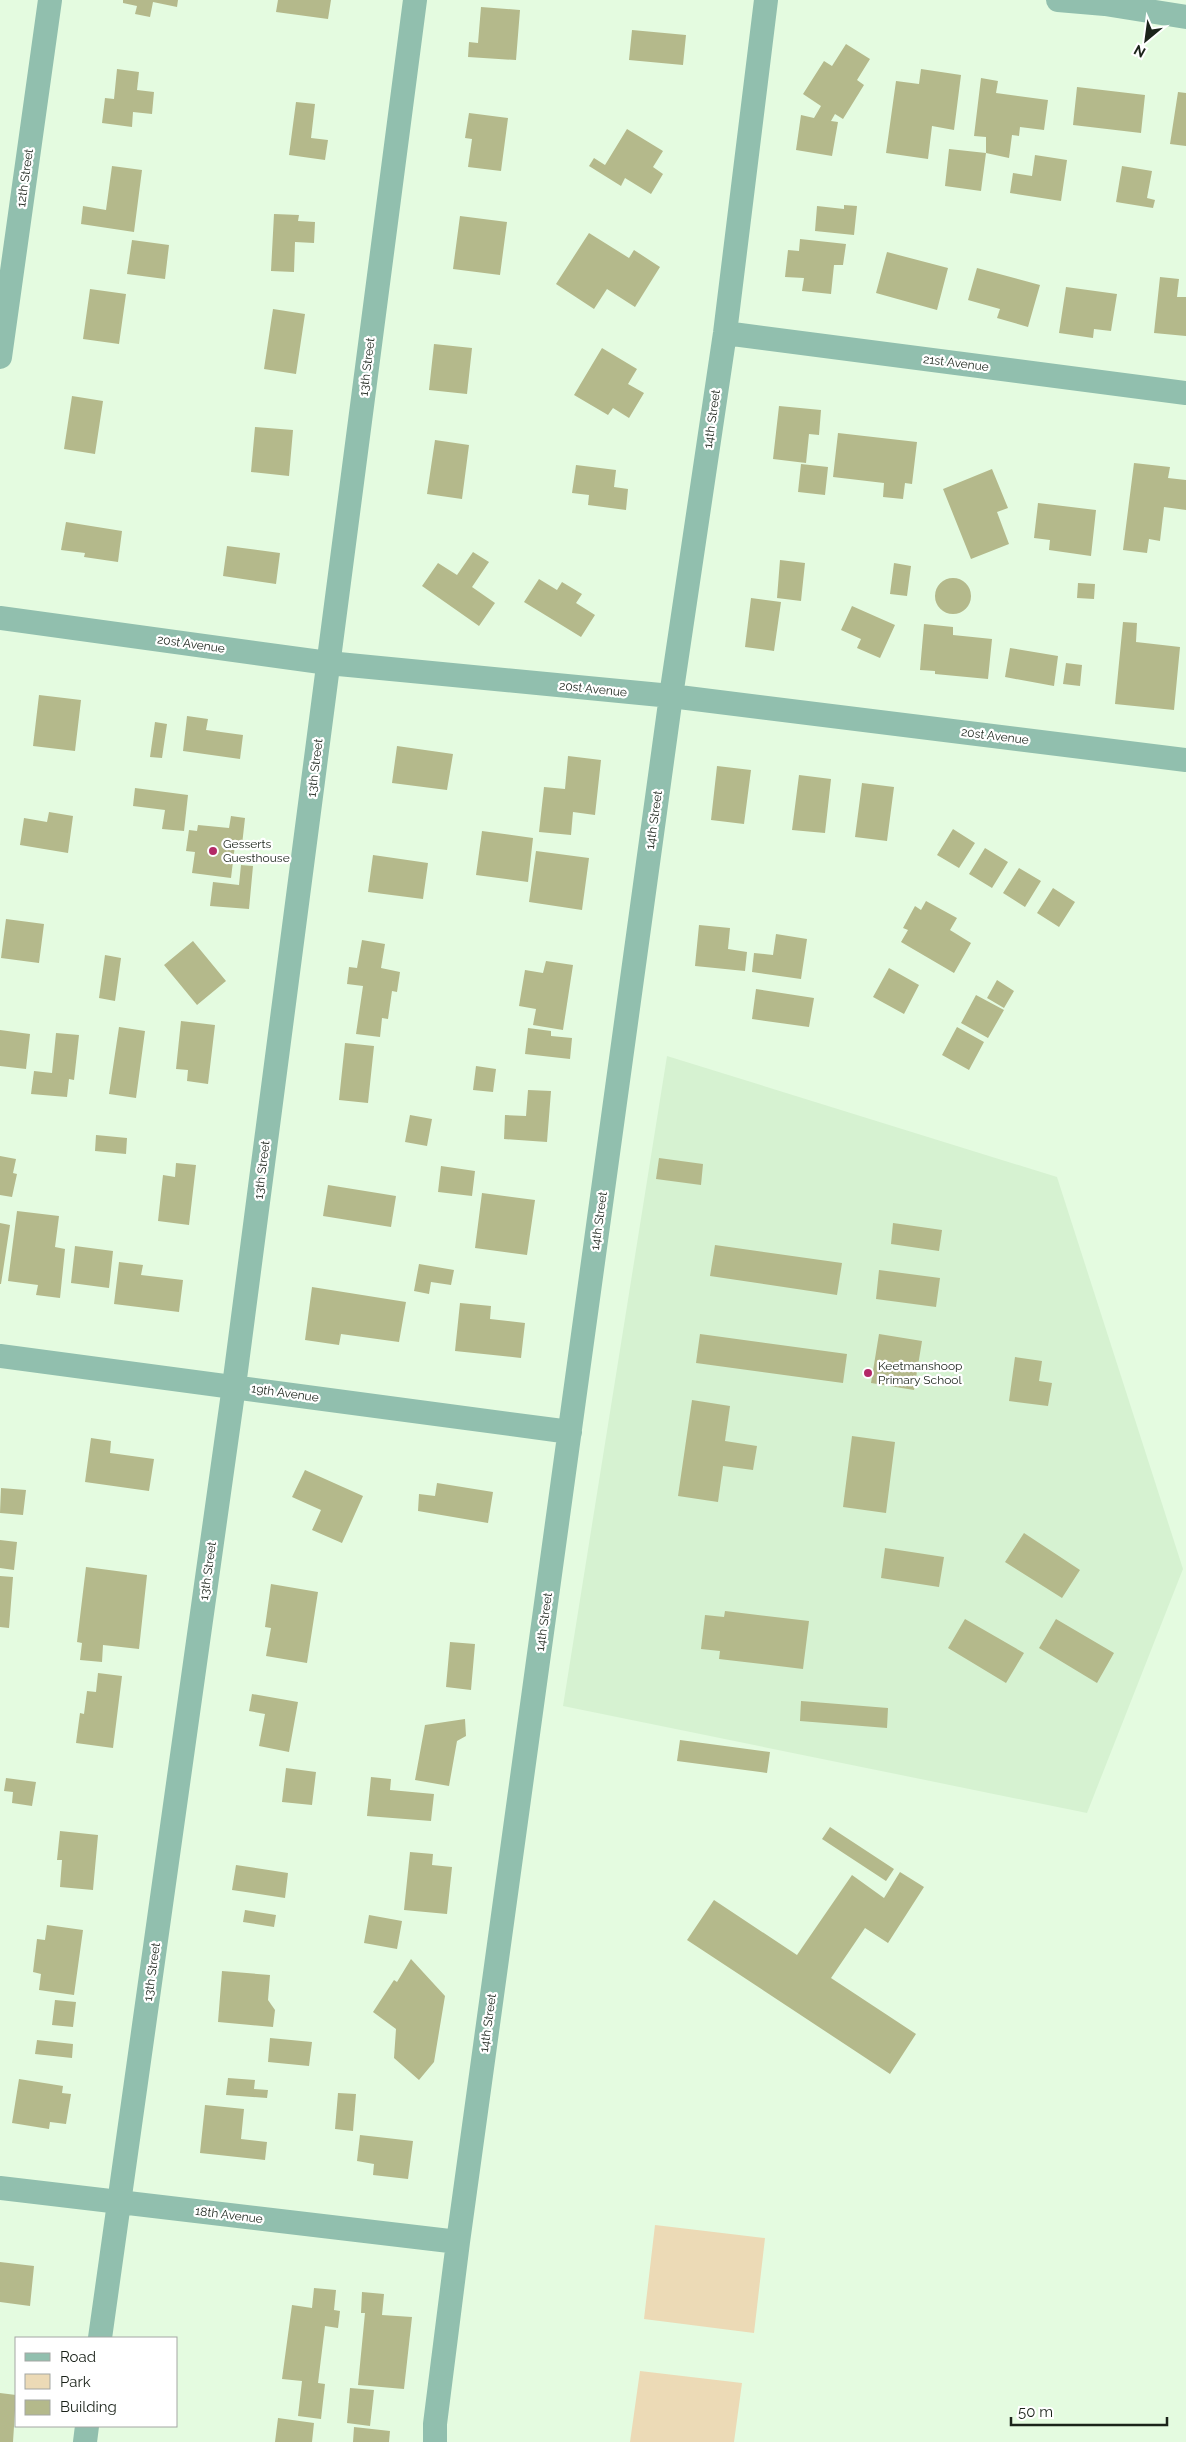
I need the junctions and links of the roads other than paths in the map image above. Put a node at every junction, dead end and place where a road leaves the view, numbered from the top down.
1 (50, 0) edge
2 (415, 0) edge
3 (766, 0) edge
4 (1058, 0) edge
5 (1105, 2) edge
6 (1186, 17) edge
7 (725, 333) junction
8 (0, 356) edge
9 (1186, 393) edge
10 (0, 618) edge
11 (328, 663) junction
12 (671, 696) junction
13 (1186, 760) edge
14 (0, 1356) edge
15 (234, 1386) junction
16 (570, 1432) junction
17 (0, 2188) edge
18 (120, 2203) junction
19 (458, 2242) junction
20 (100, 2337) edge
21 (87, 2427) edge
22 (85, 2442) edge
23 (435, 2442) edge

1 - 8 street, 12th Street
2 - 11 street, 13th Street
3 - 7 street, 14th Street
4 - 5 street
5 - 6 street
7 - 9 street, 21st Avenue
7 - 12 street, 14th Street
10 - 11 street, 20st Avenue
11 - 12 street, 20st Avenue
11 - 15 street, 13th Street
12 - 13 street, 20st Avenue
12 - 16 street, 14th Street
14 - 15 street, 19th Avenue
15 - 16 street, 19th Avenue
15 - 18 street, 13th Street
16 - 19 street, 14th Street
17 - 18 street, 18th Avenue
18 - 19 street, 18th Avenue
18 - 20 street, 13th Street
19 - 23 street, 14th Street
21 - 22 street

